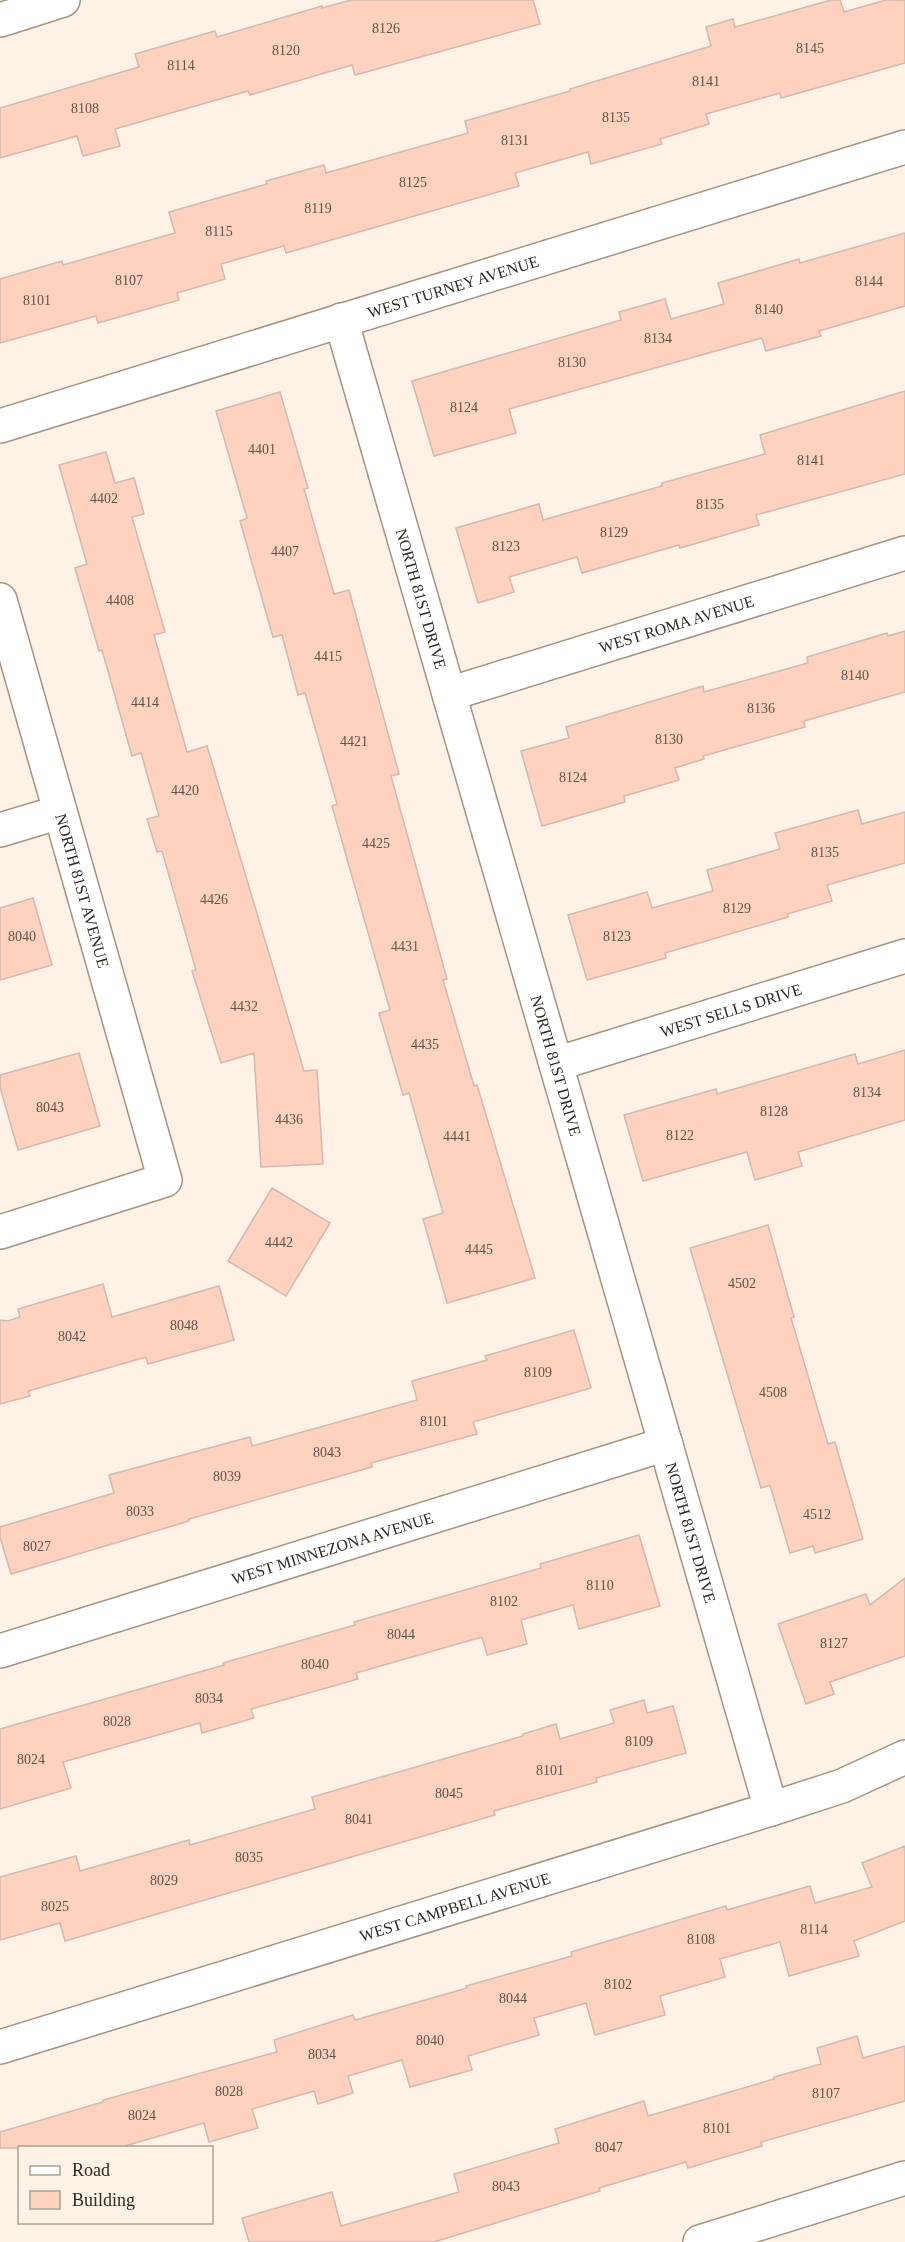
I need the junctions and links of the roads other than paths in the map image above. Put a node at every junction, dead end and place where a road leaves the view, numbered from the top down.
1 (63, 0) edge
2 (0, 20) edge
3 (905, 147) edge
4 (341, 320) junction
5 (0, 426) edge
6 (905, 553) edge
7 (0, 600) edge
8 (449, 694) junction
9 (60, 812) junction
10 (0, 830) edge
11 (905, 956) edge
12 (556, 1064) junction
13 (0, 1232) edge
14 (666, 1444) junction
15 (0, 1651) edge
16 (905, 1757) edge
17 (771, 1809) junction
18 (0, 2047) edge
19 (905, 2178) edge
20 (700, 2242) edge

1 - 2 street
3 - 4 street, WEST TURNEY AVENUE
4 - 5 street, WEST TURNEY AVENUE
4 - 8 street, NORTH 81ST DRIVE
6 - 8 street, WEST ROMA AVENUE
7 - 9 street, NORTH 81ST AVENUE
8 - 12 street, NORTH 81ST DRIVE
9 - 10 street
9 - 13 street, NORTH 81ST AVENUE
11 - 12 street, WEST SELLS DRIVE
12 - 14 street, NORTH 81ST DRIVE
14 - 15 street, WEST MINNEZONA AVENUE
14 - 17 street, NORTH 81ST DRIVE
16 - 17 street, WEST CAMPBELL AVENUE
17 - 18 street, WEST CAMPBELL AVENUE
19 - 20 street

